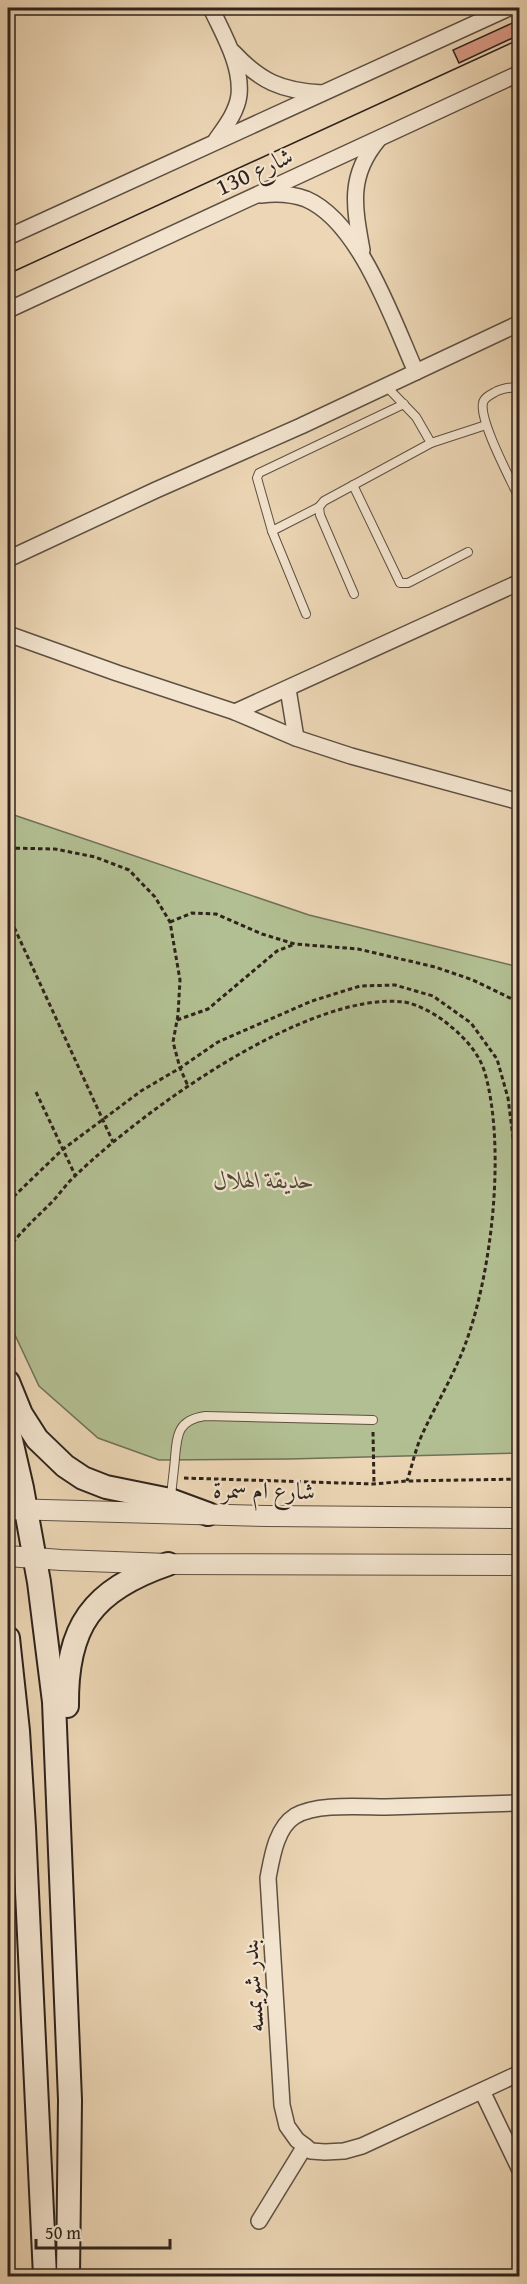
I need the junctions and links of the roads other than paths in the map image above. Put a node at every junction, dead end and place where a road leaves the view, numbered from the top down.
1 (211, 8) edge
2 (509, 8) edge
3 (230, 50) junction
4 (519, 73) edge
5 (324, 93) junction
6 (379, 138) junction
7 (215, 142) junction
8 (254, 195) junction
9 (8, 237) edge
10 (362, 253) junction
11 (8, 310) edge
12 (519, 323) edge
13 (416, 372) junction
14 (386, 386) junction
15 (519, 388) edge
16 (404, 404) junction
17 (486, 425) junction
18 (431, 442) junction
19 (353, 485) junction
20 (519, 500) edge
21 (319, 507) junction
22 (272, 531) junction
23 (468, 552) dead end
24 (8, 559) edge
25 (519, 582) edge
26 (354, 594) dead end
27 (306, 614) dead end
28 (8, 634) edge
29 (288, 689) junction
30 (235, 712) junction
31 (296, 738) junction
32 (519, 802) edge
33 (11, 1373) edge
34 (373, 1420) road end
35 (8, 1427) edge
36 (172, 1489) junction
37 (16, 1510) edge
38 (208, 1514) junction
39 (517, 1517) edge
40 (22, 1557) edge
41 (168, 1564) junction
42 (516, 1566) edge
43 (8, 1638) edge
44 (56, 1760) junction
45 (519, 1803) edge
46 (519, 2073) edge
47 (482, 2091) junction
48 (305, 2146) junction
49 (519, 2170) edge
50 (259, 2221) dead end
51 (45, 2277) edge
52 (68, 2277) edge

1 - 3 street
2 - 5 street, شارع 130
3 - 5 street
3 - 7 street
4 - 6 street, شارع 130
5 - 7 street, شارع 130
6 - 8 street, شارع 130
6 - 10 street
7 - 9 street, شارع 130
8 - 10 street
8 - 11 street, شارع 130
10 - 13 street
12 - 13 street
13 - 14 street
14 - 16 lane
14 - 24 street
15 - 17 lane
16 - 18 lane
16 - 22 lane
17 - 18 lane
17 - 20 lane
18 - 19 lane
19 - 21 lane
19 - 23 lane
21 - 22 lane
21 - 26 lane
22 - 27 lane
25 - 29 street
28 - 30 street
29 - 30 street
29 - 31 street
30 - 31 street
31 - 32 street
33 - 36 main road
34 - 36 lane
35 - 37 main road
36 - 38 main road
37 - 38 street, شارع ام سمرة
37 - 40 main road
38 - 39 street, شارع ام سمرة
40 - 41 street
40 - 44 main road
41 - 42 street
41 - 44 main road
43 - 51 main road
44 - 52 main road
45 - 48 street, بندر شويمسه
46 - 47 street
47 - 48 street
47 - 49 street
48 - 50 street

